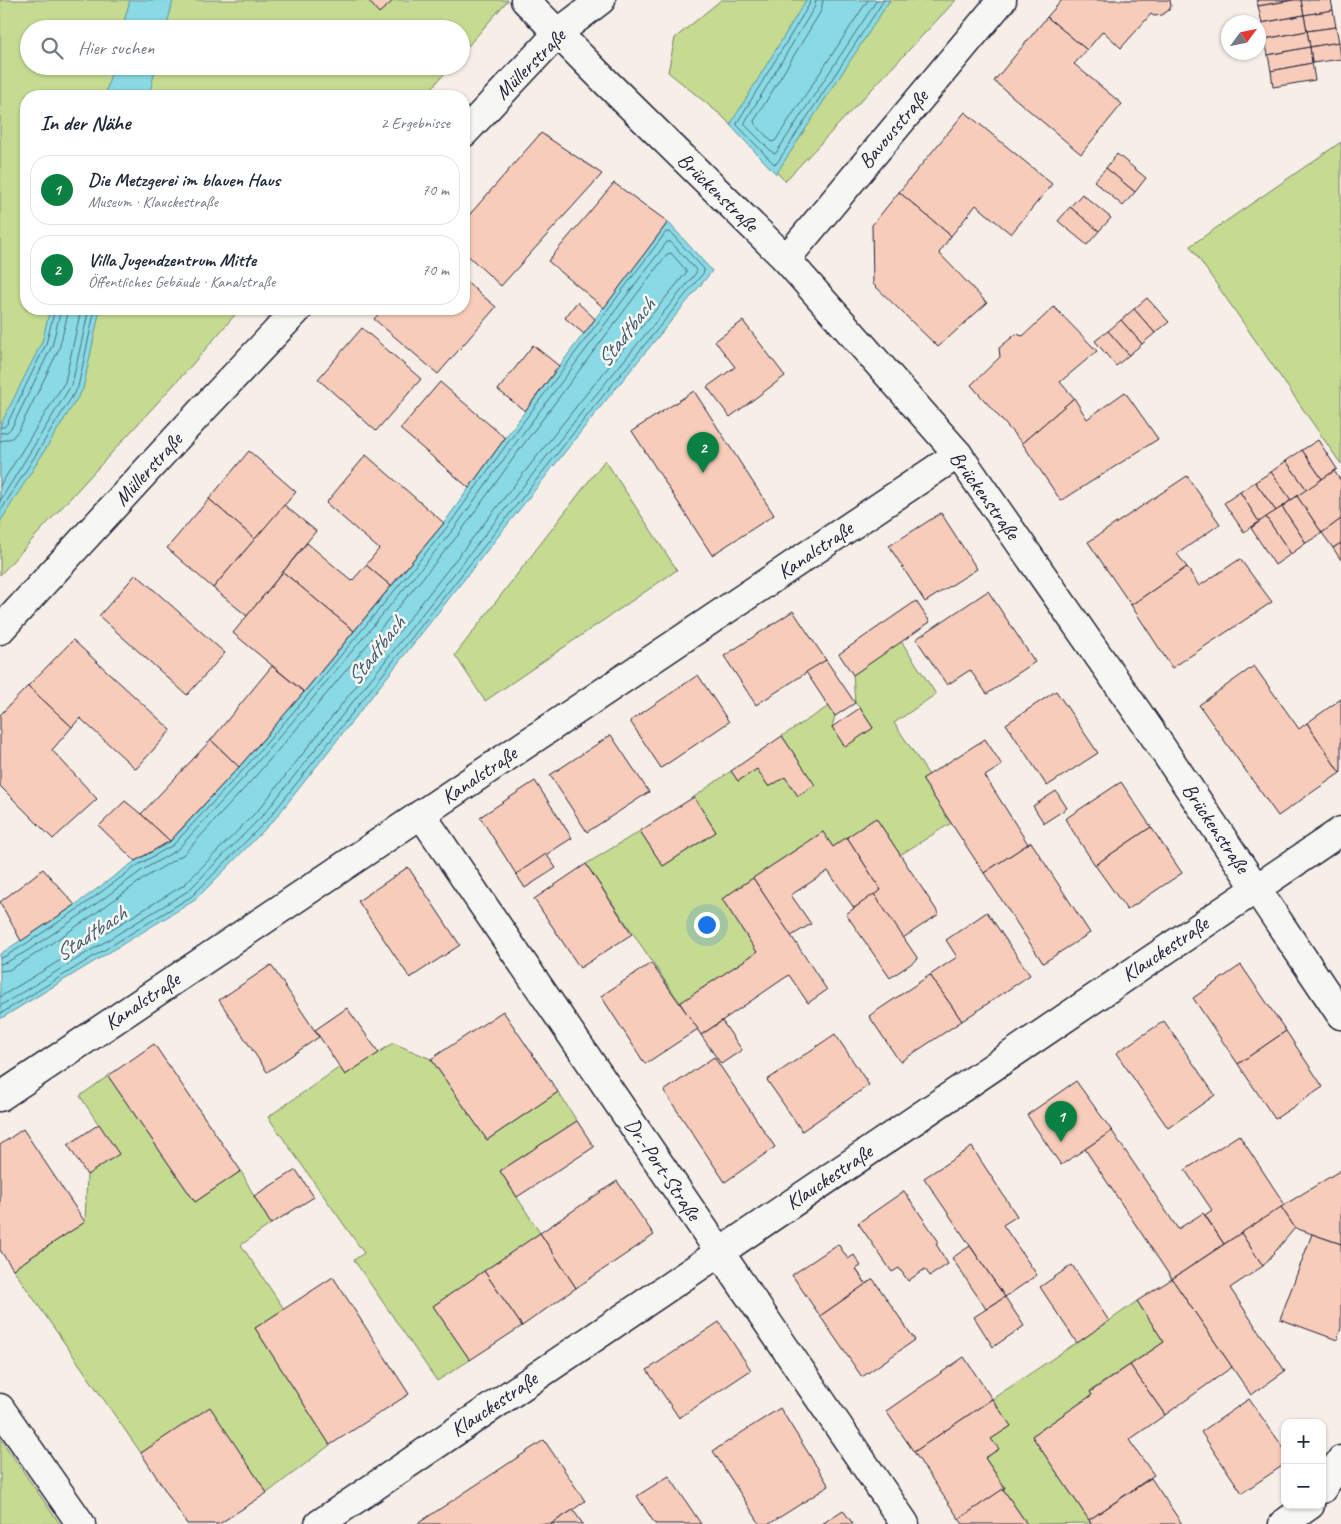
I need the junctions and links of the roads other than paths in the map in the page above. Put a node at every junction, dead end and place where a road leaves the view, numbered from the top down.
1 (525, 0) edge
2 (601, 0) edge
3 (1002, 0) edge
4 (558, 33) junction
5 (470, 127) edge
6 (786, 259) junction
7 (292, 315) edge
8 (958, 454) junction
9 (0, 630) edge
10 (421, 814) junction
11 (1341, 831) edge
12 (1256, 888) junction
13 (1341, 1014) edge
14 (0, 1097) edge
15 (719, 1252) junction
16 (0, 1408) edge
17 (1341, 1460) edge
18 (1326, 1483) edge
19 (1304, 1509) edge
20 (1316, 1509) edge
21 (81, 1524) edge
22 (319, 1524) edge
23 (905, 1524) edge
24 (1283, 1524) edge
25 (1321, 1524) edge

1 - 4 street, Brückenstraße
2 - 4 street, Müllerstraße
3 - 6 street, Bavousstraße
4 - 5 street, Müllerstraße
4 - 6 street, Brückenstraße
6 - 8 street, Brückenstraße
7 - 9 street, Müllerstraße
8 - 10 street, Kanalstraße
8 - 12 street, Brückenstraße
10 - 14 street, Kanalstraße
10 - 15 street, Dr.-Port-Straße
11 - 12 street, Klauckestraße
12 - 13 street, Brückenstraße
12 - 15 street, Klauckestraße
15 - 22 street, Klauckestraße
15 - 23 street, Dr.-Port-Straße
16 - 21 street
17 - 18 street
19 - 24 street
20 - 25 street

